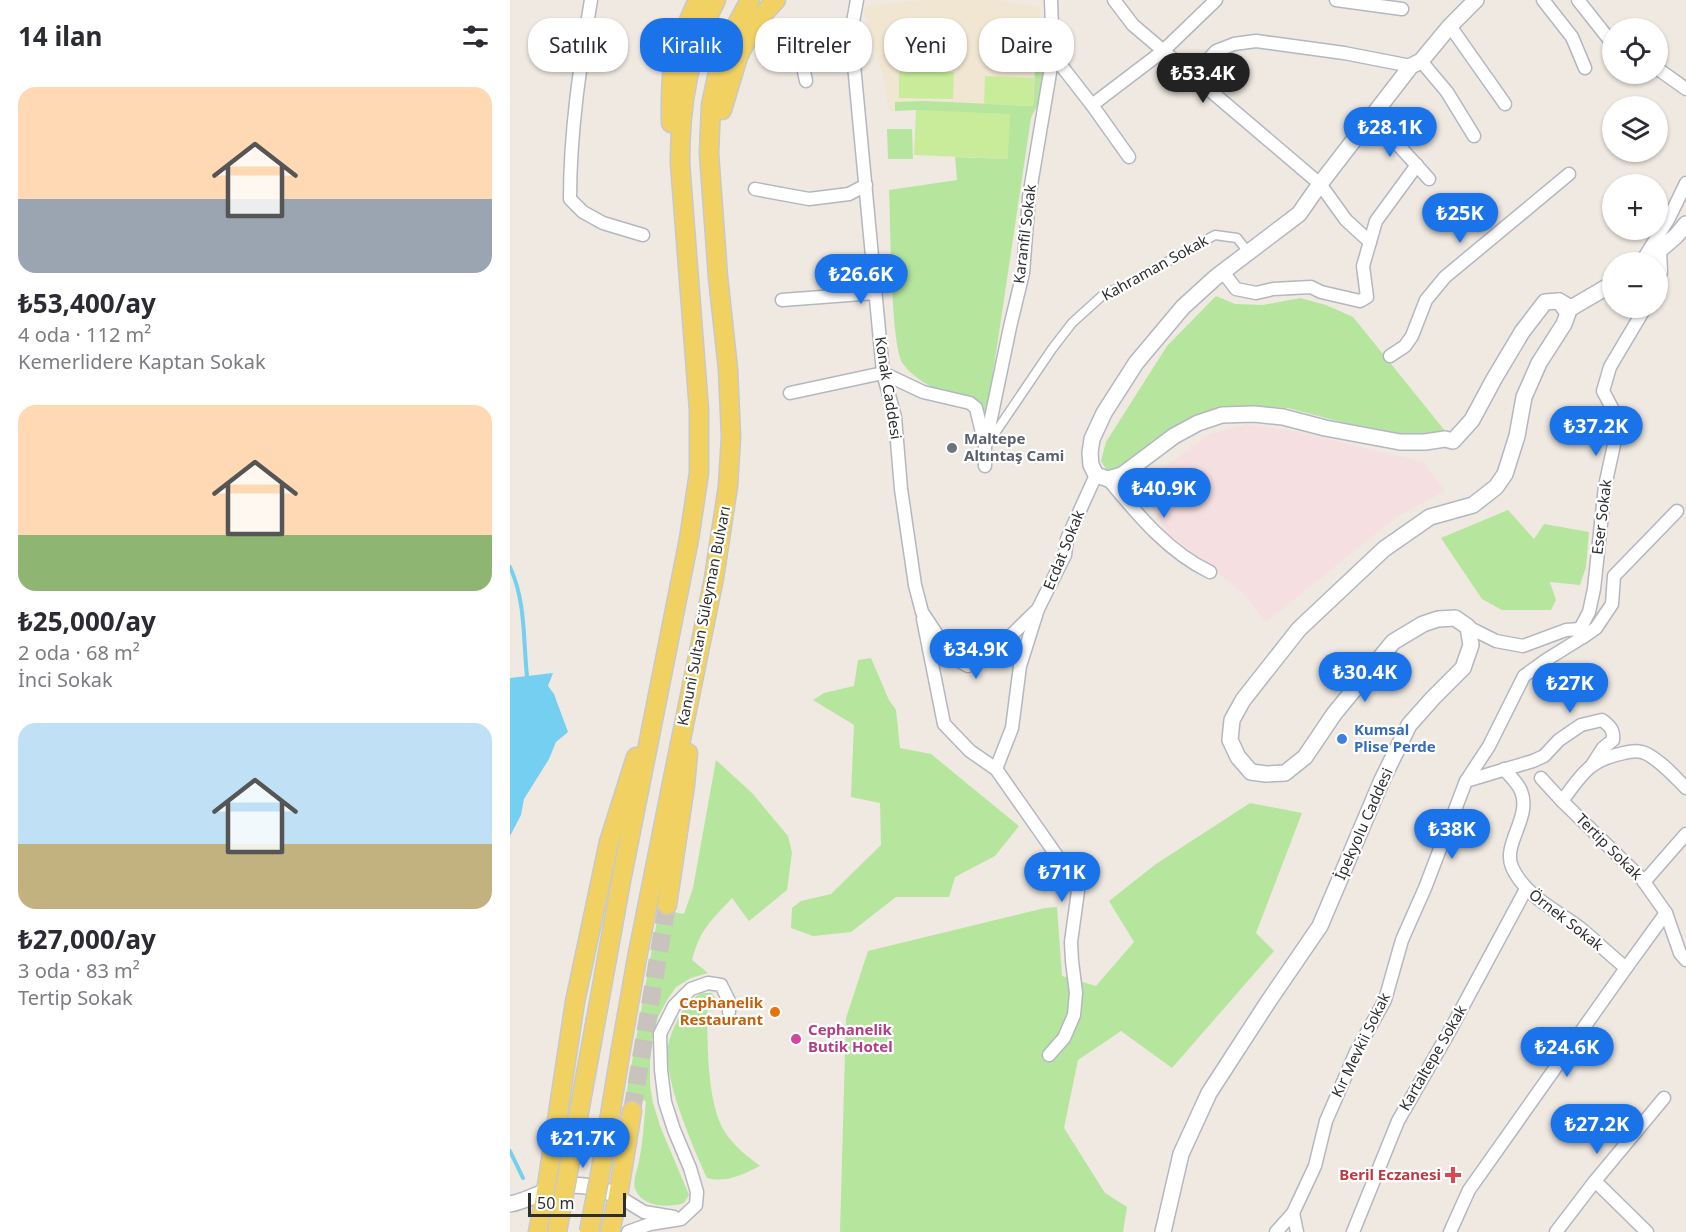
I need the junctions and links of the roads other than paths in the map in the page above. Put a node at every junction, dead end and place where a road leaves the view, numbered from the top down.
1 (591, 0) edge
2 (698, 0) edge
3 (716, 0) edge
4 (750, 0) edge
5 (776, 0) edge
6 (857, 0) edge
7 (1051, 0) edge
8 (1114, 0) edge
9 (1216, 0) edge
10 (1336, 0) edge
11 (1476, 0) edge
12 (1543, 0) edge
13 (1578, 0) edge
14 (1402, 9) dead end
15 (854, 18) edge
16 (1052, 18) edge
17 (1450, 26) junction
18 (1602, 30) edge
19 (1163, 51) junction
20 (1416, 63) junction
21 (1585, 68) dead end
22 (804, 72) edge
23 (855, 72) edge
24 (1050, 72) edge
25 (1066, 72) edge
26 (1193, 76) junction
27 (1668, 76) edge
28 (806, 81) dead end
29 (1686, 89) edge
30 (1505, 104) dead end
31 (1092, 105) junction
32 (1371, 116) junction
33 (1474, 136) dead end
34 (1129, 157) dead end
35 (680, 163) junction
36 (1417, 165) junction
37 (1569, 174) dead end
38 (1430, 179) dead end
39 (1686, 183) edge
40 (1320, 184) junction
41 (866, 185) junction
42 (712, 189) junction
43 (755, 189) dead end
44 (1686, 224) edge
45 (642, 236) dead end
46 (1370, 242) junction
47 (1660, 250) joint
48 (1248, 252) junction
49 (1650, 252) edge
50 (1657, 252) edge
51 (1223, 272) junction
52 (1602, 290) edge
53 (875, 292) junction
54 (782, 300) dead end
55 (1558, 301) junction
56 (1640, 318) edge
57 (1390, 356) dead end
58 (883, 373) junction
59 (790, 393) dead end
60 (985, 447) junction
61 (985, 466) dead end
62 (1102, 477) junction
63 (1677, 511) dead end
64 (1210, 572) dead end
65 (1038, 609) junction
66 (922, 612) junction
67 (1468, 627) junction
68 (1582, 633) junction
69 (694, 674) junction
70 (660, 687) junction
71 (1592, 765) junction
72 (996, 769) junction
73 (1504, 769) junction
74 (1541, 777) dead end
75 (1466, 781) junction
76 (1686, 788) edge
77 (1562, 801) junction
78 (1686, 834) edge
79 (1644, 882) junction
80 (1526, 889) junction
81 (667, 905) tunnel mouth
82 (1666, 913) junction
83 (1684, 953) edge
84 (1626, 968) junction
85 (729, 1012) dead end
86 (1049, 1055) dead end
87 (1664, 1098) dead end
88 (632, 1111) tunnel mouth
89 (1594, 1181) junction
90 (546, 1192) junction
91 (618, 1197) junction
92 (510, 1204) edge
93 (1293, 1214) junction
94 (681, 1218) junction
95 (538, 1232) edge
96 (557, 1232) edge
97 (589, 1232) edge
98 (610, 1232) edge
99 (628, 1232) edge
100 (1163, 1232) edge
101 (1276, 1232) edge
102 (1297, 1232) edge
103 (1353, 1232) edge
104 (1450, 1232) edge
105 (1556, 1232) edge
106 (1647, 1232) edge

1 - 45 street
2 - 35 main road
3 - 35 main road, Kanuni Sultan Süleyman Bulvarı
4 - 42 main road, Kanuni Sultan Süleyman Bulvarı
5 - 42 main road
6 - 15 street, Konak Caddesi
7 - 16 street, Karanfil Sokak
8 - 19 street
9 - 19 street
10 - 14 street
11 - 17 street
12 - 21 street
13 - 18 street
17 - 20 street
17 - 30 street
19 - 26 street
19 - 31 street
20 - 26 street
20 - 32 street
20 - 33 street
22 - 28 street
23 - 41 street, Konak Caddesi
24 - 60 street, Karanfil Sokak
25 - 31 street
26 - 40 street
27 - 29 street
31 - 34 street
32 - 36 street
32 - 40 street
35 - 70 main road, Kanuni Sultan Süleyman Bulvarı
36 - 38 street
36 - 46 street
37 - 57 street
39 - 49 street
40 - 46 street
40 - 48 street
41 - 43 street
41 - 53 street, Konak Caddesi
42 - 69 main road, Kanuni Sultan Süleyman Bulvarı
44 - 47 street
46 - 51 street
47 - 50 street
48 - 51 street
48 - 60 street, Kahraman Sokak
51 - 62 street
52 - 55 street
53 - 54 street
53 - 58 street, Konak Caddesi
55 - 62 street
55 - 67 street
56 - 68 street, Eser Sokak
58 - 59 street
58 - 60 street
58 - 66 street, Konak Caddesi
60 - 61 street, Karanfil Sokak
62 - 64 street
62 - 65 street, Ecdat Sokak
63 - 68 street, Kır Mevkii Sokak
65 - 66 street, Konak Caddesi
65 - 72 street, Ecdat Sokak
66 - 72 street
67 - 68 street
67 - 100 street, İpekyolu Caddesi
68 - 75 street, Kır Mevkii Sokak
69 - 81 main road
69 - 97 main road, Kanuni Sultan Süleyman Bulvarı, bridge
70 - 90 main road
70 - 96 main road, Kanuni Sultan Süleyman Bulvarı, bridge
71 - 73 street
71 - 76 street
71 - 77 street
72 - 86 street
73 - 75 street
73 - 80 street, Örnek Sokak
74 - 77 street, Tertip Sokak
75 - 93 street, Kır Mevkii Sokak
77 - 79 street, Tertip Sokak
78 - 79 street
79 - 82 street, Tertip Sokak
80 - 84 street, Örnek Sokak
80 - 103 street, Kartaltepe Sokak
82 - 83 street, Tertip Sokak
82 - 84 street
84 - 104 street
85 - 94 street
87 - 89 street
88 - 91 main road
89 - 105 street
89 - 106 street
90 - 91 street
90 - 92 street
90 - 95 main road
91 - 94 street
91 - 98 main road
93 - 101 street, Kır Mevkii Sokak
93 - 102 street
94 - 99 street

